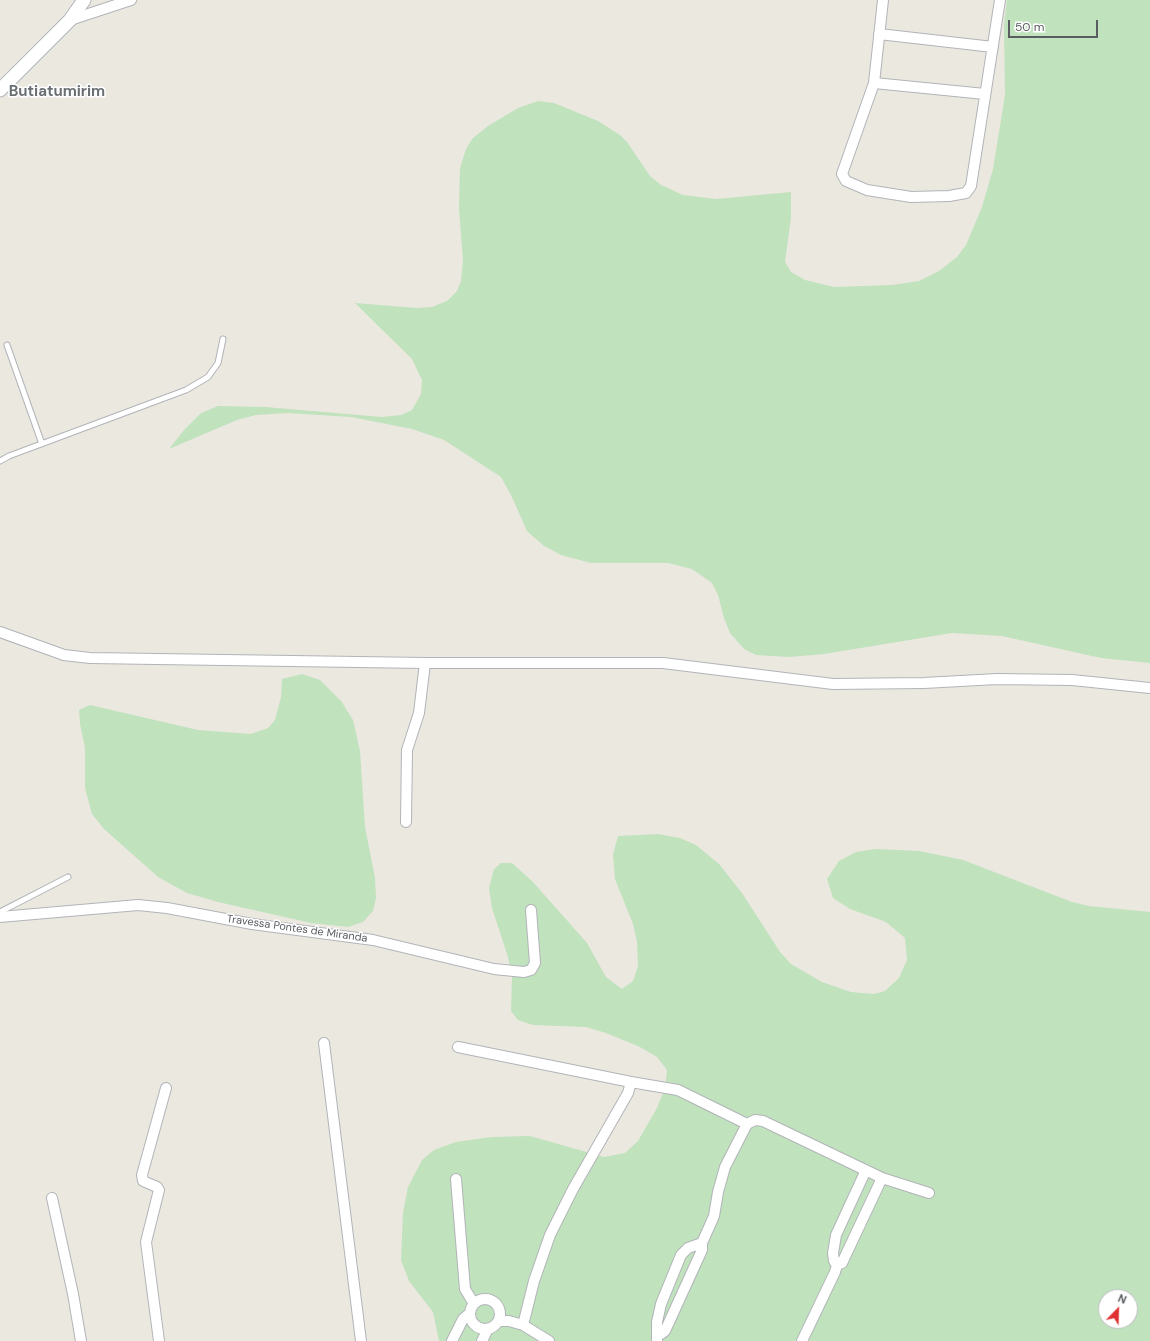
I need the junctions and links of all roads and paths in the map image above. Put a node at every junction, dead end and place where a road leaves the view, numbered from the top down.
1 (84, 0) edge
2 (131, 0) edge
3 (883, 0) edge
4 (1000, 0) edge
5 (70, 20) junction
6 (879, 34) junction
7 (993, 47) junction
8 (874, 83) junction
9 (0, 90) edge
10 (985, 94) junction
11 (223, 339) dead end
12 (7, 345) dead end
13 (42, 444) junction
14 (0, 461) edge
15 (0, 632) edge
16 (425, 663) junction
17 (1150, 688) edge
18 (406, 822) dead end
19 (68, 877) dead end
20 (531, 910) dead end
21 (0, 912) edge
22 (0, 917) edge
23 (324, 1043) dead end
24 (458, 1047) dead end
25 (631, 1082) junction
26 (166, 1088) dead end
27 (747, 1124) junction
28 (866, 1170) junction
29 (882, 1178) junction
30 (456, 1179) dead end
31 (929, 1193) dead end
32 (52, 1198) dead end
33 (702, 1243) junction
34 (836, 1265) junction
35 (472, 1309) junction
36 (499, 1321) junction
37 (523, 1325) junction
38 (488, 1329) junction
39 (658, 1338) edge
40 (81, 1341) edge
41 (159, 1341) edge
42 (361, 1341) edge
43 (452, 1341) edge
44 (482, 1341) edge
45 (549, 1341) edge
46 (802, 1341) edge

1 - 5 street
2 - 5 street
3 - 6 street
4 - 7 street
5 - 9 street
6 - 7 street
6 - 8 street
7 - 10 street
8 - 10 street
8 - 10 street
11 - 13 lane
12 - 13 lane
13 - 14 lane
15 - 16 street
16 - 17 street
16 - 18 street
19 - 21 lane
20 - 22 street, Travessa Pontes de Miranda
23 - 42 street
24 - 25 street
25 - 27 street
25 - 37 street
26 - 41 street
27 - 28 street
27 - 33 street
28 - 29 street
28 - 34 street
29 - 31 street
29 - 34 street
30 - 35 street
32 - 40 street
33 - 39 street
33 - 39 street
34 - 46 street
35 - 36 street
35 - 38 street
35 - 43 street
36 - 37 street
36 - 38 street
37 - 45 street
38 - 44 street

